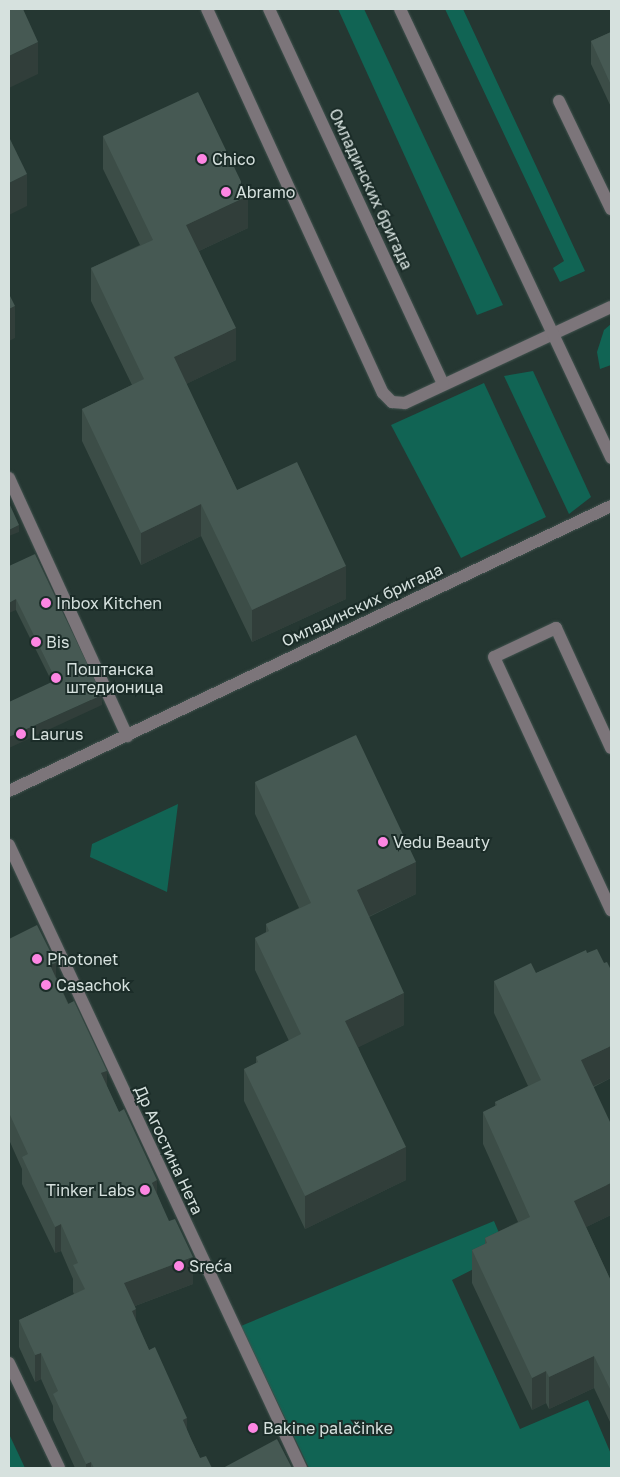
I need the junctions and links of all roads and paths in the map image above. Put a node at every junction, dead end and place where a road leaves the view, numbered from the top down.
1 (207, 9) edge
2 (269, 9) edge
3 (400, 9) edge
4 (559, 101) dead end
5 (611, 209) edge
6 (611, 307) edge
7 (553, 334) junction
8 (443, 384) junction
9 (611, 458) edge
10 (9, 478) edge
11 (611, 506) edge
12 (127, 736) junction
13 (611, 748) edge
14 (9, 791) edge
15 (9, 845) edge
16 (611, 910) edge
17 (9, 1364) edge
18 (60, 1468) edge
19 (301, 1468) edge

1 - 8 street
2 - 8 street, Омладинских бригада
3 - 7 street
4 - 5 street
6 - 7 street
7 - 8 street
7 - 9 street
10 - 12 street
11 - 12 street, Омладинских бригада
12 - 14 street, Омладинских бригада
13 - 16 street
15 - 19 street, Др Агостина Нета
17 - 18 street

